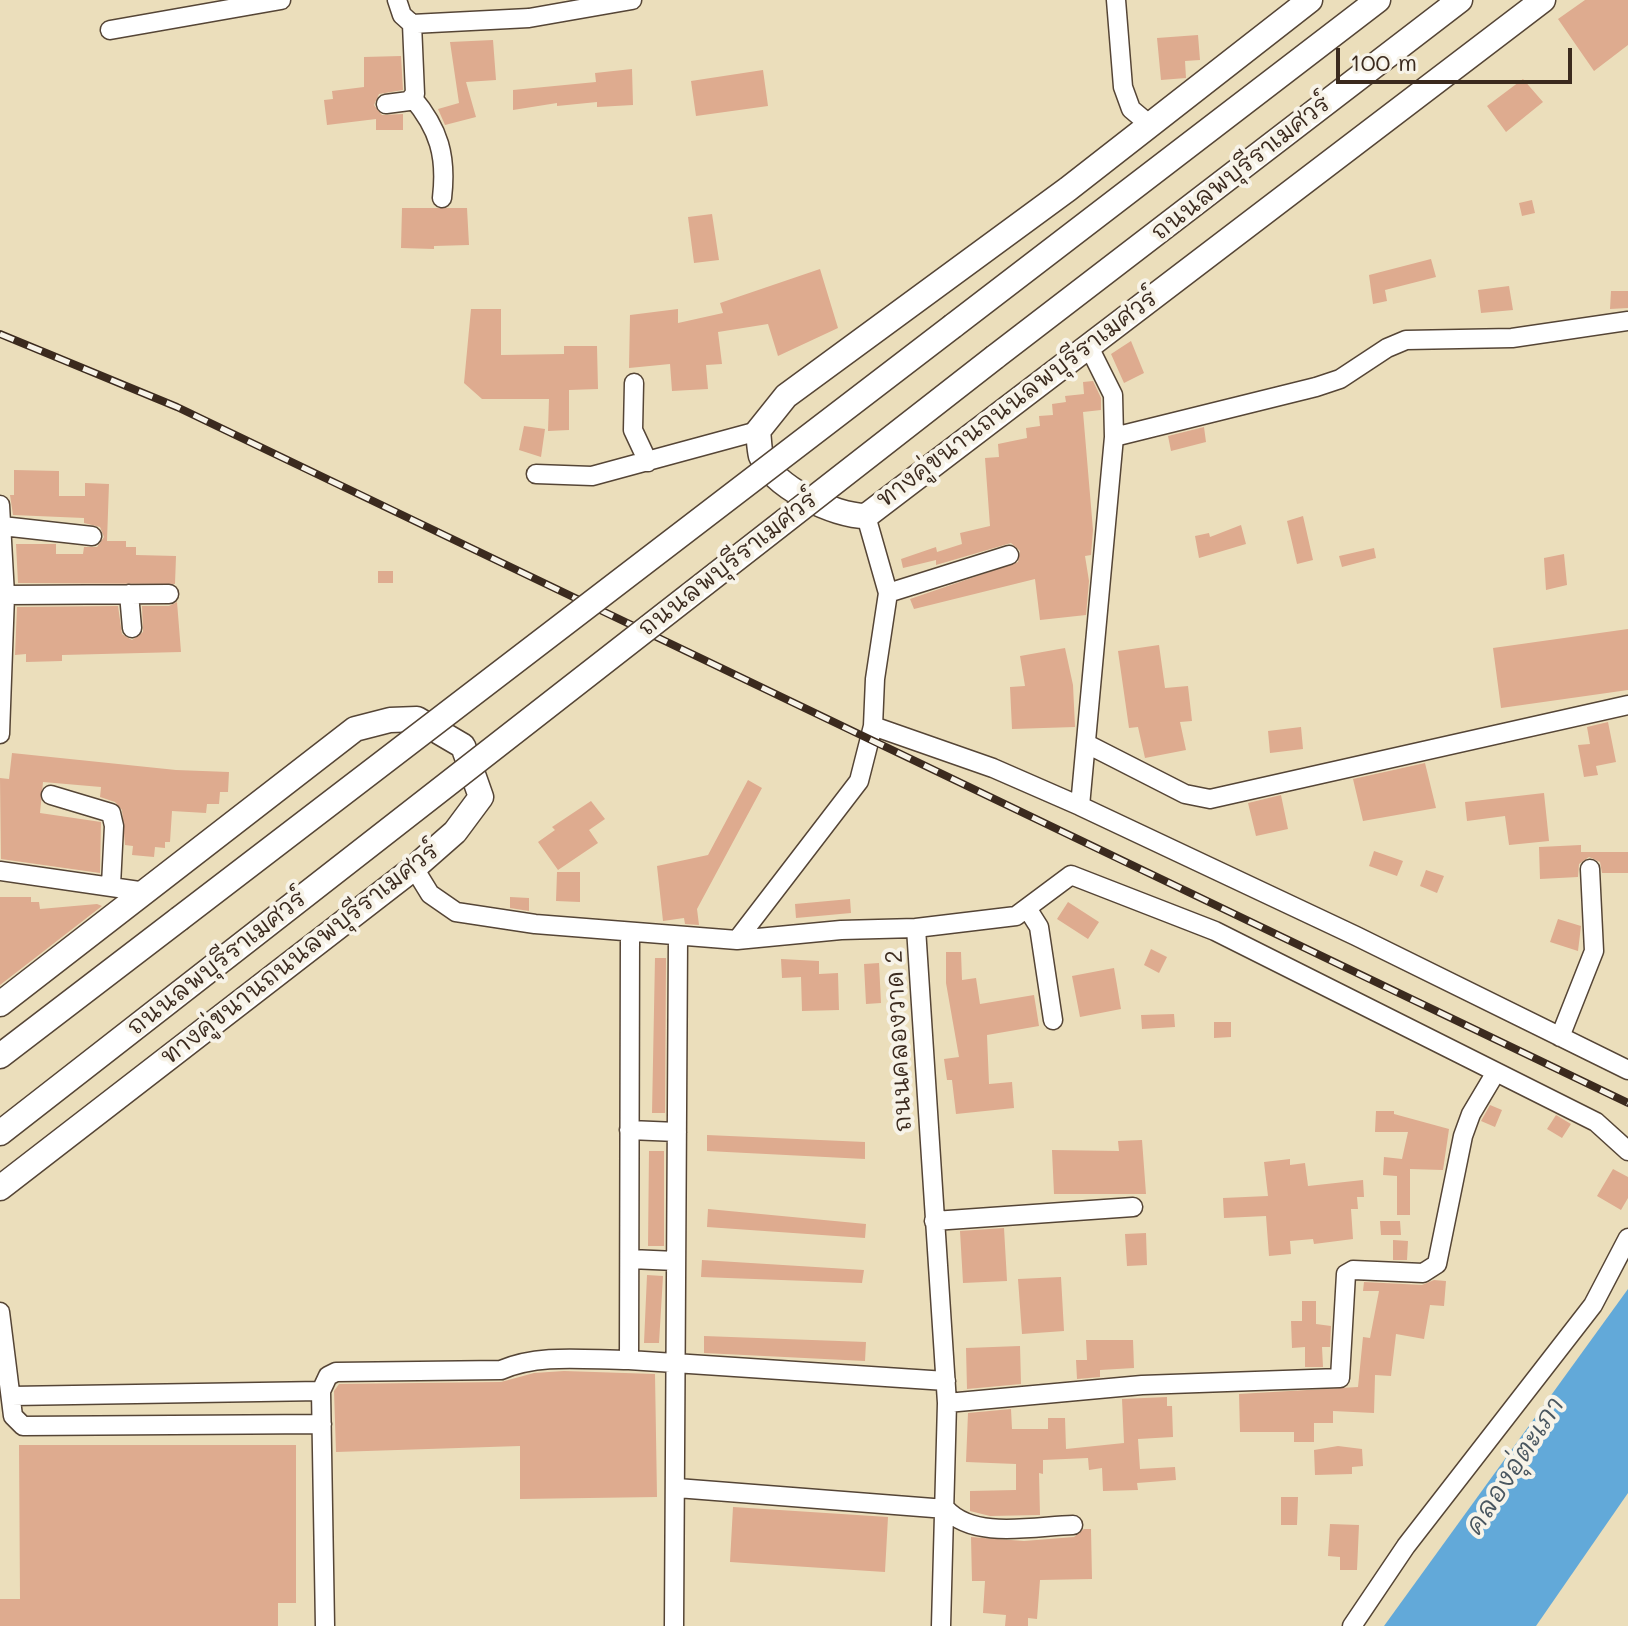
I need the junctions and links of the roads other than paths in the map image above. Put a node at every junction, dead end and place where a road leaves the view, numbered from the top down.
1 (281, 0) edge
2 (397, 0) edge
3 (632, 0) edge
4 (1116, 0) edge
5 (1310, 0) edge
6 (1378, 0) edge
7 (1460, 0) edge
8 (1543, 0) edge
9 (412, 24) junction
10 (110, 30) dead end
11 (412, 97) junction
12 (386, 104) dead end
13 (1150, 125) junction
14 (1178, 154) junction
15 (442, 198) dead end
16 (1628, 321) edge
17 (1088, 345) junction
18 (634, 383) dead end
19 (758, 431) junction
20 (1114, 437) junction
21 (648, 462) junction
22 (536, 474) dead end
23 (0, 505) edge
24 (866, 516) junction
25 (2, 526) junction
26 (92, 536) dead end
27 (1009, 555) dead end
28 (888, 593) junction
29 (129, 594) junction
30 (169, 594) dead end
31 (5, 595) junction
32 (132, 628) dead end
33 (1628, 705) edge
34 (873, 726) junction
35 (0, 731) edge
36 (1087, 744) junction
37 (51, 795) dead end
38 (1080, 806) junction
39 (414, 868) junction
40 (1590, 869) dead end
41 (0, 871) edge
42 (111, 885) junction
43 (146, 892) junction
44 (1027, 908) junction
45 (916, 928) junction
46 (630, 933) junction
47 (678, 938) junction
48 (737, 940) junction
49 (0, 1004) edge
50 (1053, 1020) dead end
51 (1560, 1037) junction
52 (0, 1056) edge
53 (1628, 1070) edge
54 (1496, 1072) junction
55 (629, 1130) junction
56 (677, 1132) junction
57 (0, 1133) edge
58 (1628, 1151) edge
59 (0, 1188) edge
60 (1133, 1207) dead end
61 (934, 1221) junction
62 (1628, 1238) edge
63 (630, 1259) junction
64 (676, 1261) junction
65 (0, 1312) edge
66 (629, 1360) junction
67 (676, 1364) junction
68 (946, 1381) junction
69 (321, 1391) junction
70 (165, 1394) junction
71 (12, 1396) junction
72 (947, 1403) junction
73 (322, 1424) junction
74 (166, 1425) junction
75 (677, 1488) junction
76 (946, 1509) junction
77 (1073, 1525) dead end
78 (325, 1626) edge
79 (674, 1626) edge
80 (941, 1626) edge
81 (1352, 1626) edge

1 - 10 street
2 - 9 street
3 - 9 street
4 - 13 street
5 - 13 main road
6 - 14 main road, ถนนลพบุรีราเมศวร์
7 - 57 main road, ถนนลพบุรีราเมศวร์, bridge
8 - 17 main road, ทางคู่ขนานถนนลพบุรีราเมศวร์
9 - 11 street
11 - 12 street
11 - 15 street
13 - 14 main road
13 - 19 main road
14 - 52 main road, ถนนลพบุรีราเมศวร์, bridge
16 - 20 street
17 - 20 street
17 - 24 main road, ทางคู่ขนานถนนลพบุรีราเมศวร์
18 - 21 street
19 - 21 street
19 - 24 main road, ทางคู่ขนานถนนลพบุรีราเมศวร์
20 - 36 street
21 - 22 street
23 - 25 street
24 - 28 street
25 - 26 street
25 - 31 street
27 - 28 street
28 - 34 street
29 - 30 street
29 - 31 street
29 - 32 street
31 - 35 street
33 - 36 street
34 - 38 street
34 - 48 street
36 - 38 street
37 - 42 street
38 - 51 street
39 - 43 main road, ทางคู่ขนานถนนลพบุรีราเมศวร์
39 - 46 street, ถนนคลองวาด 2
39 - 59 main road, ทางคู่ขนานถนนลพบุรีราเมศวร์
40 - 51 street
41 - 42 street
42 - 43 street
43 - 49 main road, ทางคู่ขนานถนนลพบุรีราเมศวร์
44 - 45 street
44 - 50 street
44 - 54 street
45 - 48 street, ถนนคลองวาด 2
45 - 61 street, ถนนคลองวาด 2
46 - 47 street, ถนนคลองวาด 2
46 - 55 street
47 - 48 street, ถนนคลองวาด 2
47 - 56 street
51 - 53 street
54 - 58 street
54 - 72 street
55 - 56 street
55 - 63 street
56 - 64 street
60 - 61 street
61 - 68 street, ถนนคลองวาด 2
62 - 81 street
63 - 64 street
63 - 66 street
64 - 67 street
65 - 71 street
66 - 67 street
66 - 69 street
67 - 68 street
67 - 75 street
68 - 72 street, ถนนคลองวาด 2
69 - 70 street
69 - 73 street
70 - 71 street
70 - 74 street
71 - 74 street
72 - 76 street, ถนนคลองวาด 2
73 - 74 street
73 - 78 street
75 - 76 street
75 - 79 street
76 - 77 street
76 - 80 street, ถนนคลองวาด 2

